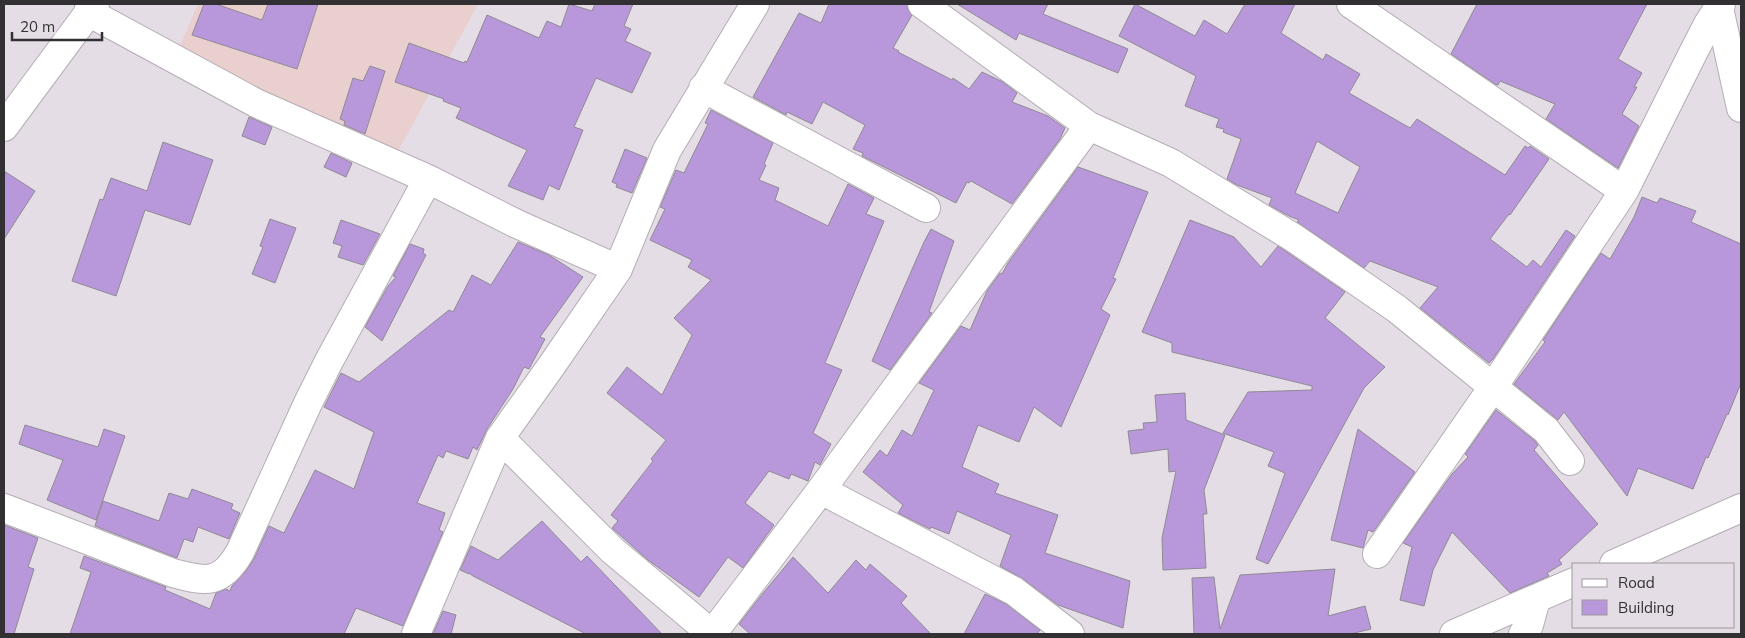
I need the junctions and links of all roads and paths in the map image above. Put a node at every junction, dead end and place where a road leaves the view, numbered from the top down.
1 (755, 4) edge
2 (922, 4) edge
3 (1351, 4) edge
4 (1720, 6) edge
5 (92, 8) edge
6 (704, 88) junction
7 (12, 103) edge
8 (1741, 108) edge
9 (1089, 126) junction
10 (4, 128) edge
11 (428, 179) junction
12 (1624, 191) junction
13 (926, 208) dead end
14 (618, 269) junction
15 (1493, 387) junction
16 (500, 438) junction
17 (1570, 462) dead end
18 (821, 490) junction
19 (4, 508) edge
20 (1741, 508) edge
21 (1376, 554) dead end
22 (1616, 563) edge
23 (1572, 583) edge
24 (1536, 599) junction
25 (416, 634) edge
26 (712, 634) edge
27 (1070, 634) edge
28 (1454, 634) edge
29 (1523, 634) edge

1 - 6 street
2 - 9 street
3 - 12 street
4 - 8 street
4 - 12 street
5 - 7 street
5 - 11 street
6 - 13 street
6 - 14 street
7 - 10 street
9 - 15 street
9 - 18 street
11 - 14 street
11 - 19 street
12 - 15 street
14 - 16 street
15 - 17 street
15 - 21 street
16 - 25 street
16 - 26 street
18 - 26 street
18 - 27 street
20 - 22 street
23 - 24 street
24 - 28 street
24 - 29 street

